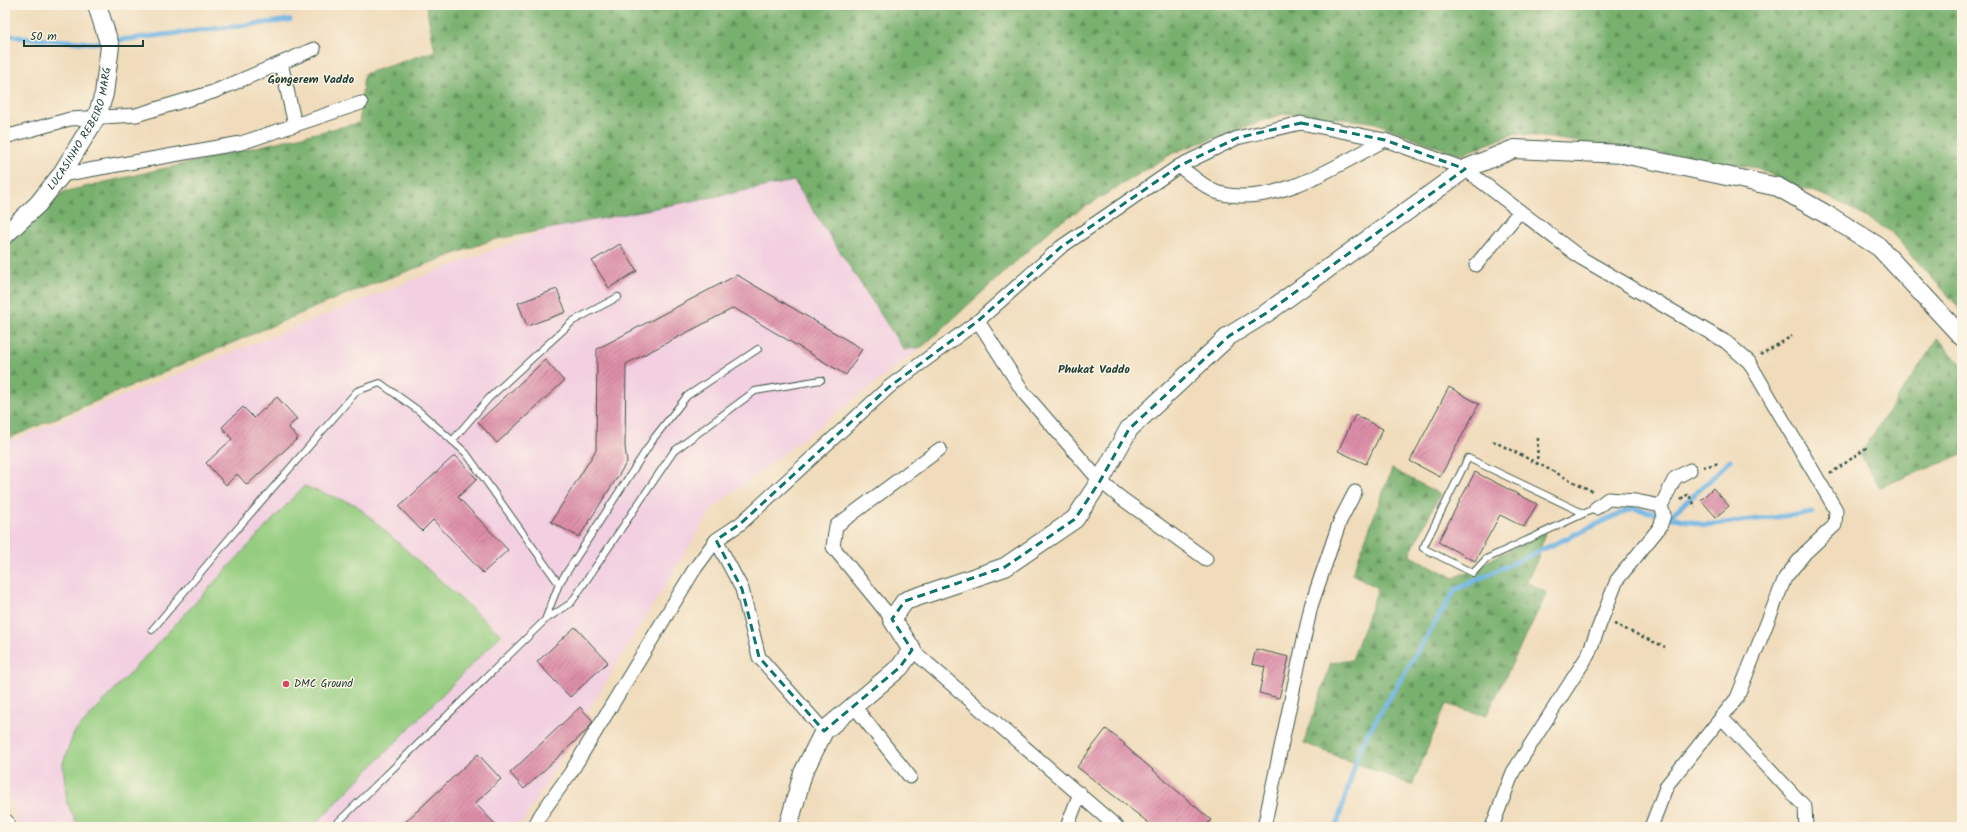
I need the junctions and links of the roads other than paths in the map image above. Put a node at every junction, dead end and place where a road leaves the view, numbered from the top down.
1 (97, 5) edge
2 (314, 49) dead end
3 (281, 63) junction
4 (361, 103) dead end
5 (97, 116) junction
6 (295, 125) junction
7 (5, 137) edge
8 (1385, 140) junction
9 (1179, 166) junction
10 (1466, 169) junction
11 (61, 175) junction
12 (1520, 211) junction
13 (5, 234) edge
14 (1476, 265) dead end
15 (618, 297) dead end
16 (978, 321) junction
17 (1962, 337) edge
18 (758, 349) dead end
19 (821, 380) dead end
20 (452, 441) junction
21 (940, 449) dead end
22 (1690, 470) dead end
23 (1100, 481) junction
24 (1354, 492) dead end
25 (1596, 508) joint
26 (1663, 511) junction
27 (1583, 513) junction
28 (716, 540) junction
29 (1206, 559) dead end
30 (560, 584) junction
31 (892, 619) junction
32 (545, 620) junction
33 (152, 630) dead end
34 (912, 650) junction
35 (854, 706) junction
36 (1721, 717) junction
37 (824, 731) junction
38 (910, 778) dead end
39 (1080, 793) junction
40 (5, 823) edge
41 (6, 827) edge
42 (333, 827) edge
43 (534, 827) edge
44 (788, 827) edge
45 (1067, 827) edge
46 (1117, 827) edge
47 (1264, 827) edge
48 (1492, 827) edge
49 (1651, 827) edge
50 (1806, 827) edge

1 - 5 street, LUCASINHO REBEIRO MARG
2 - 3 street
3 - 5 street
3 - 6 street
4 - 6 street
5 - 7 street
5 - 11 street, LUCASINHO REBEIRO MARG
6 - 11 street
8 - 9 street
8 - 9 street
8 - 10 street
9 - 16 street
10 - 12 street
10 - 17 street
10 - 23 street
11 - 13 street, LUCASINHO REBEIRO MARG
12 - 14 street
12 - 36 street
15 - 20 lane
16 - 23 street
16 - 28 street
18 - 30 lane
19 - 32 lane
20 - 30 lane
20 - 33 lane
21 - 31 street
22 - 26 street
23 - 29 street
23 - 31 street
24 - 47 street
25 - 26 street
25 - 27 lane
26 - 48 street
27 - 27 lane
28 - 37 street
28 - 43 street
30 - 32 lane
31 - 34 street
32 - 42 lane
34 - 35 street
34 - 39 street
35 - 37 street
35 - 38 street
36 - 49 street
36 - 50 street
37 - 44 street
39 - 45 street
39 - 46 street
40 - 41 street

